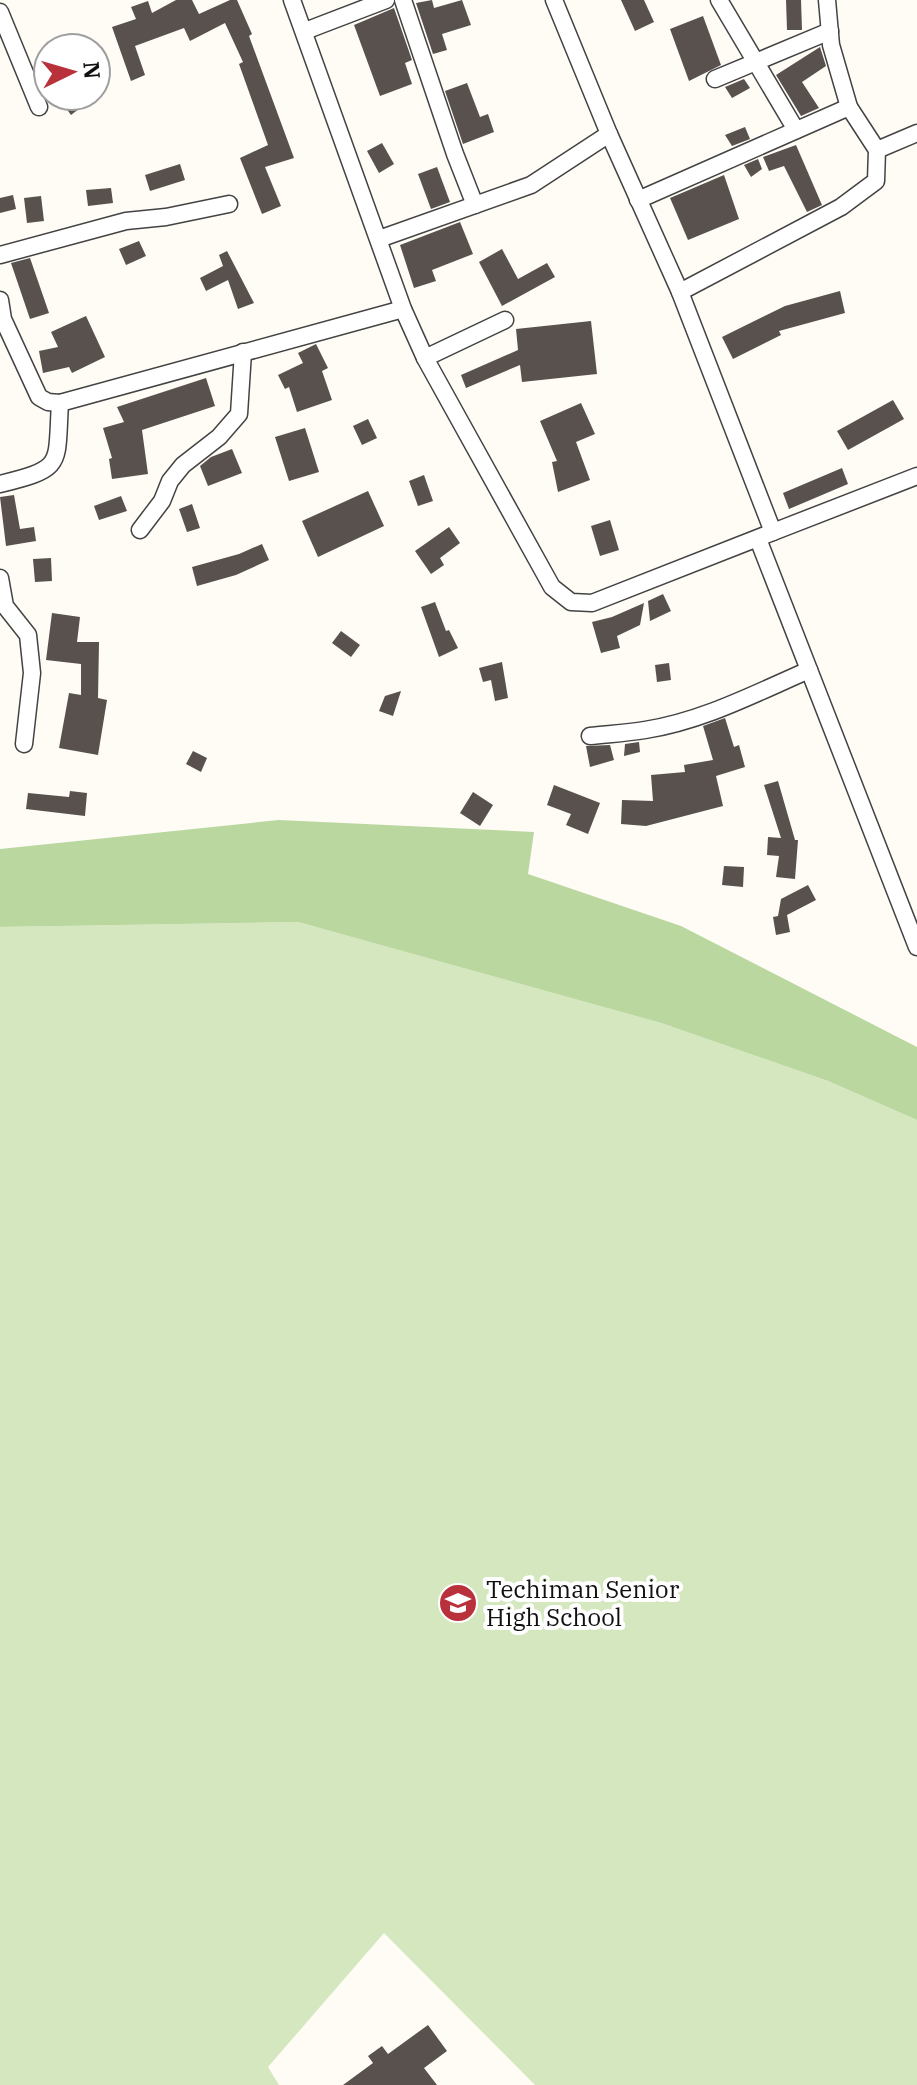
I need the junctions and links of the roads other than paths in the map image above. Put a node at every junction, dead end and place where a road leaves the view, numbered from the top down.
1 (292, 0) edge
2 (386, 0) edge
3 (403, 0) edge
4 (554, 0) edge
5 (719, 0) edge
6 (827, 0) edge
7 (0, 12) edge
8 (305, 31) junction
9 (830, 31) junction
10 (755, 62) junction
11 (715, 79) dead end
12 (32, 90) edge
13 (849, 107) junction
14 (796, 130) junction
15 (917, 133) edge
16 (609, 134) junction
17 (877, 150) junction
18 (638, 200) junction
19 (229, 204) dead end
20 (475, 205) junction
21 (379, 239) junction
22 (0, 255) edge
23 (680, 292) junction
24 (0, 300) edge
25 (403, 309) junction
26 (2, 319) edge
27 (505, 320) dead end
28 (243, 352) junction
29 (425, 358) junction
30 (60, 403) junction
31 (917, 476) edge
32 (0, 484) edge
33 (140, 530) dead end
34 (766, 536) junction
35 (0, 578) edge
36 (809, 670) junction
37 (590, 736) dead end
38 (24, 744) dead end
39 (917, 947) edge

1 - 8 street
2 - 8 street
3 - 20 street
4 - 16 street
5 - 10 street
6 - 9 street
7 - 12 street
8 - 21 street
9 - 10 street
9 - 13 street
10 - 11 street
10 - 14 street
13 - 14 street
13 - 17 street
14 - 18 street
15 - 17 street
16 - 18 street
16 - 20 street
17 - 23 street
18 - 23 street
19 - 22 street
20 - 21 street
21 - 25 street
23 - 34 street
24 - 26 street
25 - 28 street
25 - 29 street
26 - 30 street
27 - 29 street
28 - 30 street
28 - 33 street
29 - 34 street
30 - 32 street
31 - 34 street
34 - 36 street
35 - 38 street
36 - 37 street
36 - 39 street

